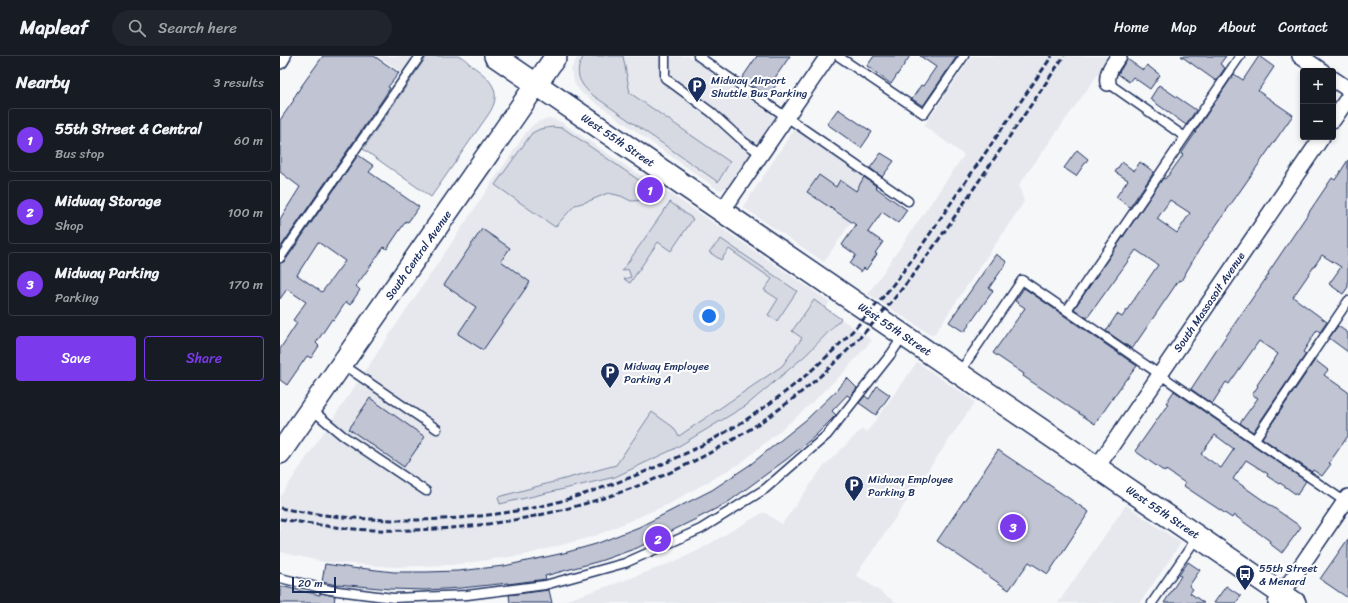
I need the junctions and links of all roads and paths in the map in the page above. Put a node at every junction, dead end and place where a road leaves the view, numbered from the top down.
1 (283, 56) edge
2 (420, 56) edge
3 (495, 56) edge
4 (556, 56) edge
5 (665, 56) edge
6 (698, 56) edge
7 (828, 56) edge
8 (838, 56) edge
9 (964, 56) edge
10 (1119, 56) edge
11 (1240, 56) edge
12 (1300, 56) edge
13 (280, 61) edge
14 (1318, 68) edge
15 (1336, 81) edge
16 (536, 84) junction
17 (1108, 84) joint
18 (1348, 89) edge
19 (1348, 98) edge
20 (1336, 116) edge
21 (786, 117) junction
22 (1185, 137) junction
23 (1320, 140) edge
24 (760, 154) junction
25 (908, 201) dead end
26 (722, 211) junction
27 (280, 258) edge
28 (1348, 301) edge
29 (1067, 310) junction
30 (903, 335) junction
31 (342, 364) junction
32 (959, 373) junction
33 (1160, 374) junction
34 (311, 409) junction
35 (437, 429) dead end
36 (1254, 439) junction
37 (281, 450) edge
38 (1096, 467) junction
39 (426, 490) dead end
40 (1347, 501) edge
41 (1198, 536) junction
42 (280, 578) edge
43 (1284, 600) edge
44 (1152, 603) edge

1 - 13 street
2 - 27 lane
3 - 16 main road, West 55th Street
4 - 16 main road, South Central Avenue
5 - 24 lane
6 - 21 lane
7 - 21 street
8 - 9 lane
10 - 17 street
11 - 22 lane
12 - 14 street
15 - 18 street
16 - 26 main road, West 55th Street
16 - 31 main road, South Central Avenue
17 - 22 lane
19 - 20 street
21 - 24 street
21 - 25 lane
22 - 29 lane
23 - 33 street, South Massasoit Avenue
24 - 26 street
26 - 30 main road, West 55th Street
28 - 36 lane
29 - 32 lane
29 - 33 lane
30 - 32 main road, West 55th Street
30 - 42 lane
31 - 34 main road, South Central Avenue
31 - 35 lane
32 - 38 main road, West 55th Street
33 - 36 lane
33 - 38 street, South Massasoit Avenue
34 - 37 main road, South Central Avenue
34 - 39 lane
36 - 40 lane
38 - 41 main road, West 55th Street
40 - 43 street
41 - 43 main road, West 55th Street
41 - 44 lane

